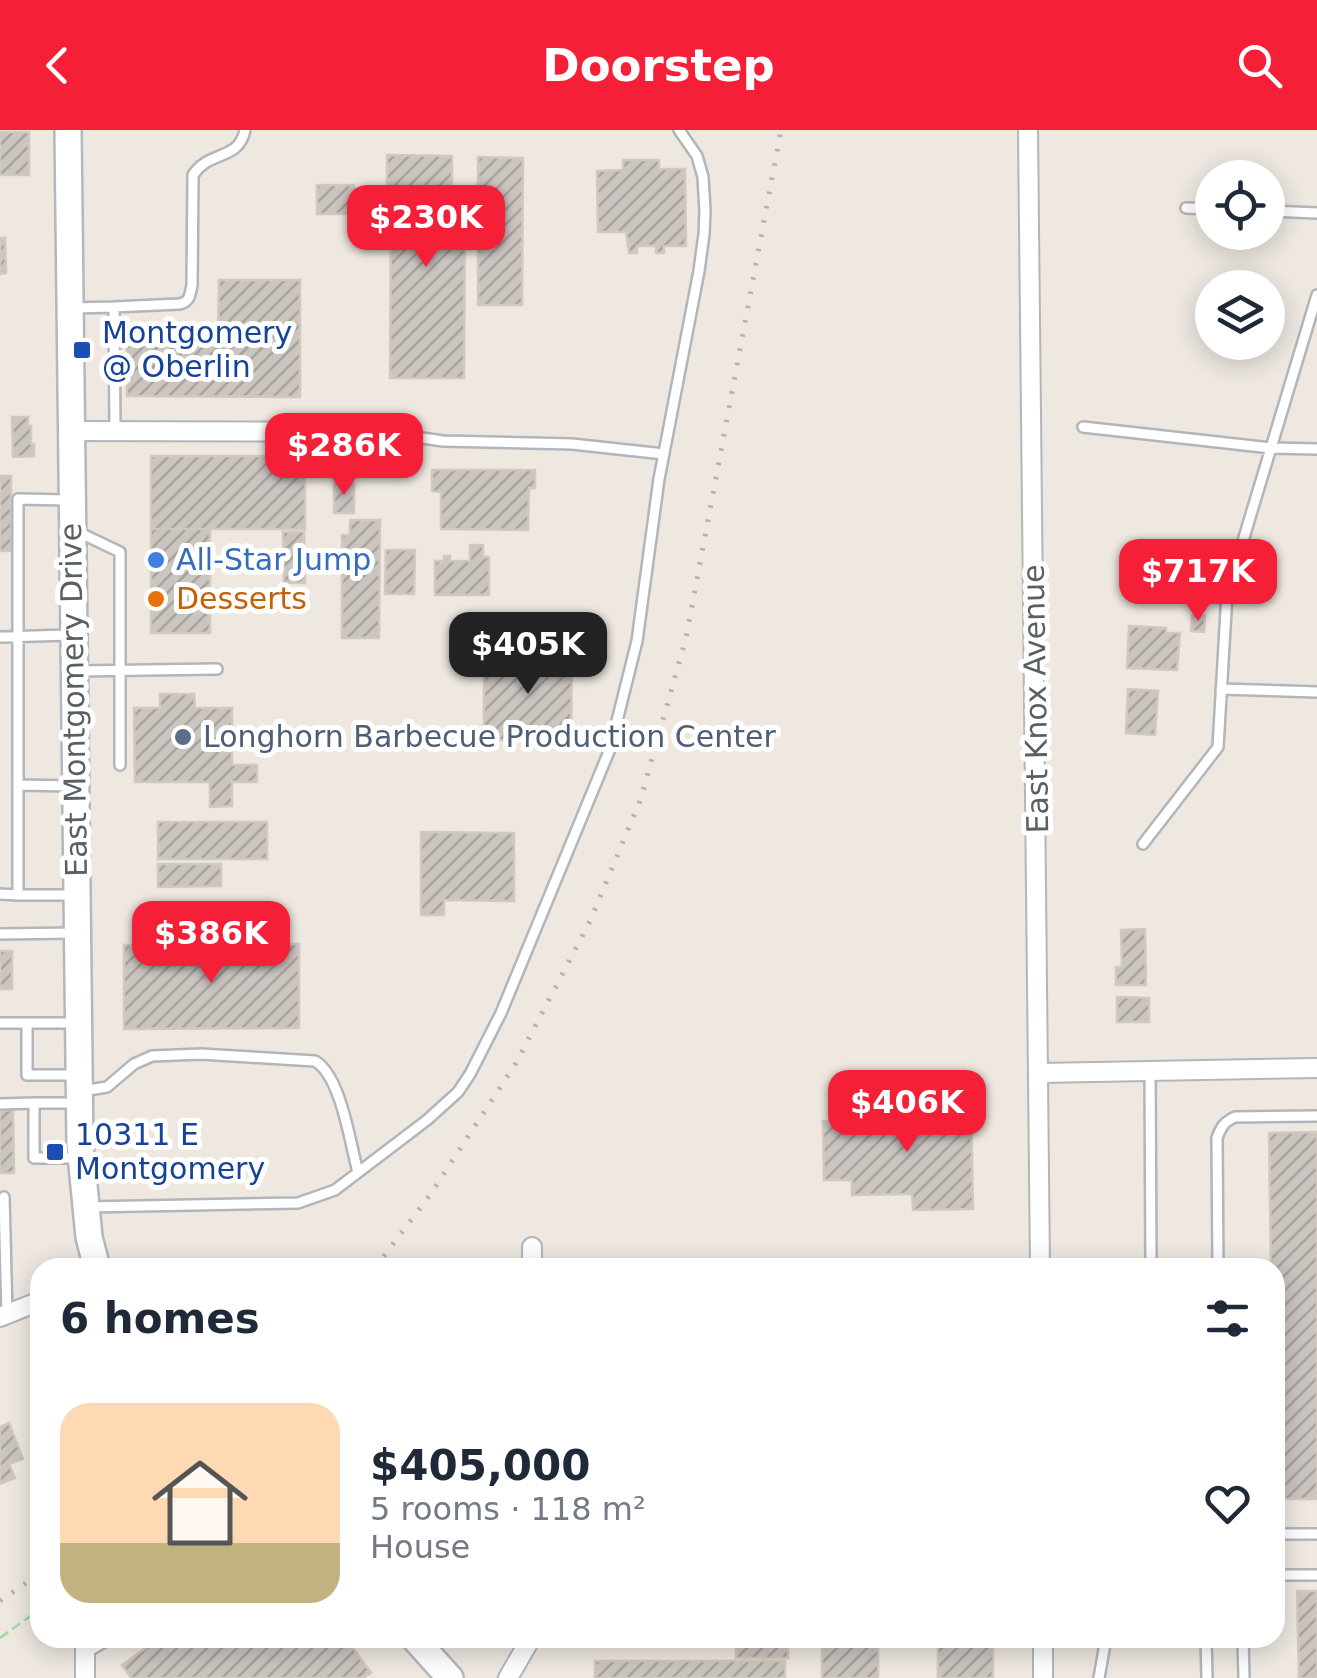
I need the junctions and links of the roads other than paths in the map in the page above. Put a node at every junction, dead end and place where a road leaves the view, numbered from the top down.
1 (68, 130) edge
2 (245, 130) edge
3 (679, 130) edge
4 (1028, 130) edge
5 (1186, 208) dead end
6 (1195, 208) edge
7 (1285, 212) edge
8 (1317, 213) edge
9 (1317, 295) edge
10 (114, 307) junction
11 (69, 308) junction
12 (1083, 427) dead end
13 (70, 431) junction
14 (115, 431) junction
15 (381, 432) joint
16 (1270, 448) junction
17 (1317, 449) edge
18 (664, 454) junction
19 (71, 500) junction
20 (71, 528) junction
21 (72, 635) junction
22 (0, 637) edge
23 (18, 637) junction
24 (216, 669) dead end
25 (120, 670) junction
26 (73, 671) junction
27 (1222, 689) junction
28 (1317, 692) edge
29 (120, 765) dead end
30 (18, 785) junction
31 (75, 786) junction
32 (1144, 844) dead end
33 (0, 894) edge
34 (18, 895) junction
35 (76, 895) junction
36 (77, 933) junction
37 (0, 934) edge
38 (78, 1022) junction
39 (27, 1023) junction
40 (0, 1024) edge
41 (1317, 1068) edge
42 (1150, 1070) junction
43 (1039, 1073) junction
44 (79, 1090) junction
45 (0, 1104) edge
46 (34, 1104) junction
47 (1317, 1116) edge
48 (80, 1158) junction
49 (358, 1172) junction
50 (4, 1197) dead end
51 (84, 1208) junction
52 (532, 1247) dead end
53 (94, 1258) edge
54 (532, 1258) edge
55 (1040, 1258) edge
56 (1151, 1258) edge
57 (1218, 1258) edge
58 (30, 1305) edge
59 (4, 1315) edge
60 (1285, 1534) edge
61 (1317, 1534) edge
62 (1285, 1574) edge
63 (1317, 1575) edge
64 (85, 1648) edge
65 (423, 1648) edge
66 (526, 1648) edge
67 (1043, 1648) edge
68 (1104, 1648) edge
69 (1206, 1648) edge
70 (1244, 1648) edge
71 (85, 1678) edge
72 (450, 1678) edge
73 (510, 1678) edge
74 (1043, 1678) edge
75 (1099, 1678) edge
76 (1207, 1678) edge
77 (1244, 1678) edge

1 - 11 main road, East Montgomery Drive
2 - 10 lane
3 - 18 lane
4 - 43 street, East Knox Avenue
5 - 6 lane
7 - 8 lane
9 - 16 lane
10 - 11 lane
10 - 14 lane
11 - 13 main road, East Montgomery Drive
12 - 16 lane
13 - 14 street
13 - 19 main road, East Montgomery Drive
14 - 15 street
15 - 18 lane
16 - 17 lane
16 - 27 lane
18 - 49 lane
19 - 20 main road, East Montgomery Drive
19 - 23 lane
20 - 21 main road, East Montgomery Drive
20 - 25 lane
21 - 23 lane
21 - 26 main road, East Montgomery Drive
22 - 23 lane
23 - 30 lane
24 - 25 lane
25 - 26 lane
25 - 29 lane
26 - 31 main road, East Montgomery Drive
27 - 28 lane
27 - 32 lane
30 - 31 lane
30 - 34 lane
31 - 35 main road, East Montgomery Drive
33 - 34 lane
34 - 35 lane
35 - 36 main road, East Montgomery Drive
36 - 37 lane
36 - 38 main road, East Montgomery Drive
38 - 39 lane
38 - 44 main road, East Montgomery Drive
39 - 40 lane
39 - 44 lane
41 - 42 street
42 - 43 street
42 - 56 lane
43 - 55 street, East Knox Avenue
44 - 46 lane
44 - 48 main road, East Montgomery Drive
44 - 49 lane
45 - 46 lane
46 - 48 lane
47 - 57 lane
48 - 51 main road, East Montgomery Drive
49 - 51 lane
50 - 59 lane
51 - 53 main road, East Montgomery Drive
52 - 54 street
58 - 59 street
60 - 61 lane
62 - 63 lane
64 - 71 street
65 - 72 main road
66 - 73 street
67 - 74 street
68 - 75 lane
69 - 76 lane
70 - 77 lane

